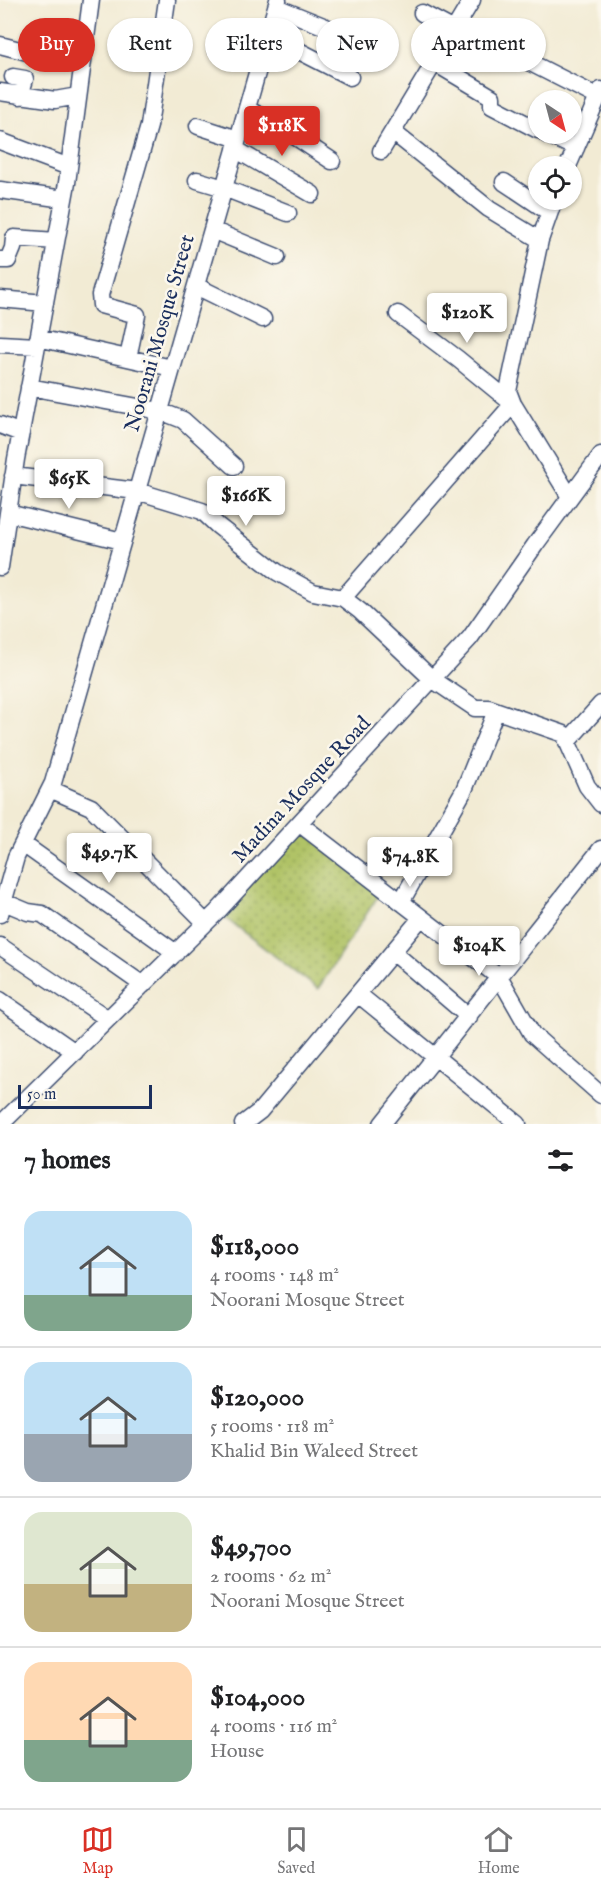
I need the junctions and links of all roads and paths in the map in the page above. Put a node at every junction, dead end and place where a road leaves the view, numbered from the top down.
1 (91, 0) edge
2 (167, 0) edge
3 (469, 1) edge
4 (277, 4) edge
5 (422, 13) dead end
6 (89, 18) edge
7 (431, 18) edge
8 (460, 18) edge
9 (316, 21) edge
10 (0, 45) edge
11 (18, 50) edge
12 (304, 53) edge
13 (546, 70) edge
14 (81, 72) edge
15 (257, 72) edge
16 (430, 72) edge
17 (450, 72) edge
18 (14, 77) dead end
19 (350, 77) dead end
20 (0, 92) edge
21 (599, 94) edge
22 (20, 96) junction
23 (78, 96) junction
24 (247, 109) junction
25 (528, 125) edge
26 (198, 126) dead end
27 (393, 132) junction
28 (0, 141) edge
29 (236, 144) junction
30 (567, 144) edge
31 (576, 148) junction
32 (381, 151) dead end
33 (572, 156) edge
34 (332, 161) dead end
35 (69, 167) junction
36 (197, 180) dead end
37 (504, 182) dead end
38 (224, 188) junction
39 (0, 190) edge
40 (312, 194) dead end
41 (528, 194) edge
42 (64, 199) junction
43 (551, 210) edge
44 (288, 213) dead end
45 (212, 230) junction
46 (540, 240) junction
47 (56, 241) junction
48 (277, 257) dead end
49 (0, 260) edge
50 (196, 286) junction
51 (0, 299) edge
52 (45, 303) junction
53 (398, 314) dead end
54 (263, 319) dead end
55 (37, 342) junction
56 (0, 344) edge
57 (128, 358) junction
58 (172, 368) junction
59 (29, 387) junction
60 (513, 404) junction
61 (160, 411) junction
62 (0, 425) edge
63 (21, 433) junction
64 (601, 455) edge
65 (234, 466) dead end
66 (8, 485) edge
67 (137, 491) junction
68 (570, 497) junction
69 (8, 513) junction
70 (122, 541) junction
71 (0, 567) edge
72 (343, 598) junction
73 (432, 680) junction
74 (496, 711) junction
75 (599, 712) edge
76 (567, 742) junction
77 (50, 789) junction
78 (599, 797) edge
79 (300, 824) junction
80 (23, 844) junction
81 (601, 849) edge
82 (400, 902) junction
83 (2, 908) edge
84 (421, 918) junction
85 (206, 923) junction
86 (0, 946) edge
87 (393, 952) junction
88 (176, 953) junction
89 (500, 978) junction
90 (143, 985) junction
91 (358, 994) junction
92 (0, 1000) edge
93 (469, 1017) junction
94 (108, 1019) junction
95 (75, 1052) junction
96 (435, 1058) junction
97 (601, 1095) edge
98 (1, 1124) edge
99 (243, 1124) edge
100 (382, 1124) edge
101 (518, 1124) edge

1 - 6 street
2 - 57 street
3 - 8 street
4 - 9 street
5 - 7 street
10 - 11 street
12 - 19 street
13 - 21 street
14 - 23 street
15 - 24 street, Noorani Mosque Street
16 - 27 street
17 - 25 street
18 - 22 street
20 - 22 street
21 - 31 street
22 - 23 street
23 - 35 street
24 - 29 street, Noorani Mosque Street
24 - 34 street
26 - 29 street
27 - 32 street
27 - 46 street
28 - 35 street
29 - 38 street, Noorani Mosque Street
29 - 40 street
30 - 31 street
31 - 33 street
35 - 42 street
36 - 38 street
37 - 41 street
38 - 44 street
38 - 45 street, Noorani Mosque Street
39 - 42 street
42 - 47 street
43 - 46 street
45 - 48 street
45 - 50 street, Noorani Mosque Street
46 - 60 street
47 - 49 street
47 - 52 street
50 - 54 street
50 - 58 street, Noorani Mosque Street
51 - 52 street
52 - 55 street
53 - 60 street
55 - 56 street
55 - 57 street
55 - 59 street
57 - 58 street
58 - 61 street, Noorani Mosque Street
59 - 61 street
59 - 63 street
60 - 68 street
60 - 72 street
61 - 65 street
61 - 67 street, Noorani Mosque Street
62 - 63 street
63 - 66 street
64 - 68 street, Madina Mosque Road
66 - 67 street
66 - 69 street
67 - 70 street, Noorani Mosque Street
67 - 72 street
68 - 73 street, Madina Mosque Road
69 - 70 street
69 - 71 street
70 - 77 street, Noorani Mosque Street
72 - 73 street
73 - 74 street
73 - 79 street, Madina Mosque Road
74 - 76 street
74 - 82 street
75 - 76 street
76 - 78 street
77 - 80 street, Noorani Mosque Street
77 - 85 street
79 - 82 street
79 - 85 street, Madina Mosque Road
80 - 83 street, Noorani Mosque Street
80 - 88 street
81 - 89 street
82 - 84 street
83 - 90 street
84 - 87 street
84 - 89 street
85 - 88 street, Madina Mosque Road
86 - 94 street
87 - 91 street
87 - 93 street
88 - 90 street, Madina Mosque Road
89 - 93 street
89 - 97 street
90 - 94 street, Madina Mosque Road
91 - 96 street
91 - 99 street
92 - 95 street
93 - 96 street
94 - 95 street, Madina Mosque Road
95 - 98 street, Madina Mosque Road
96 - 100 street
96 - 101 street

